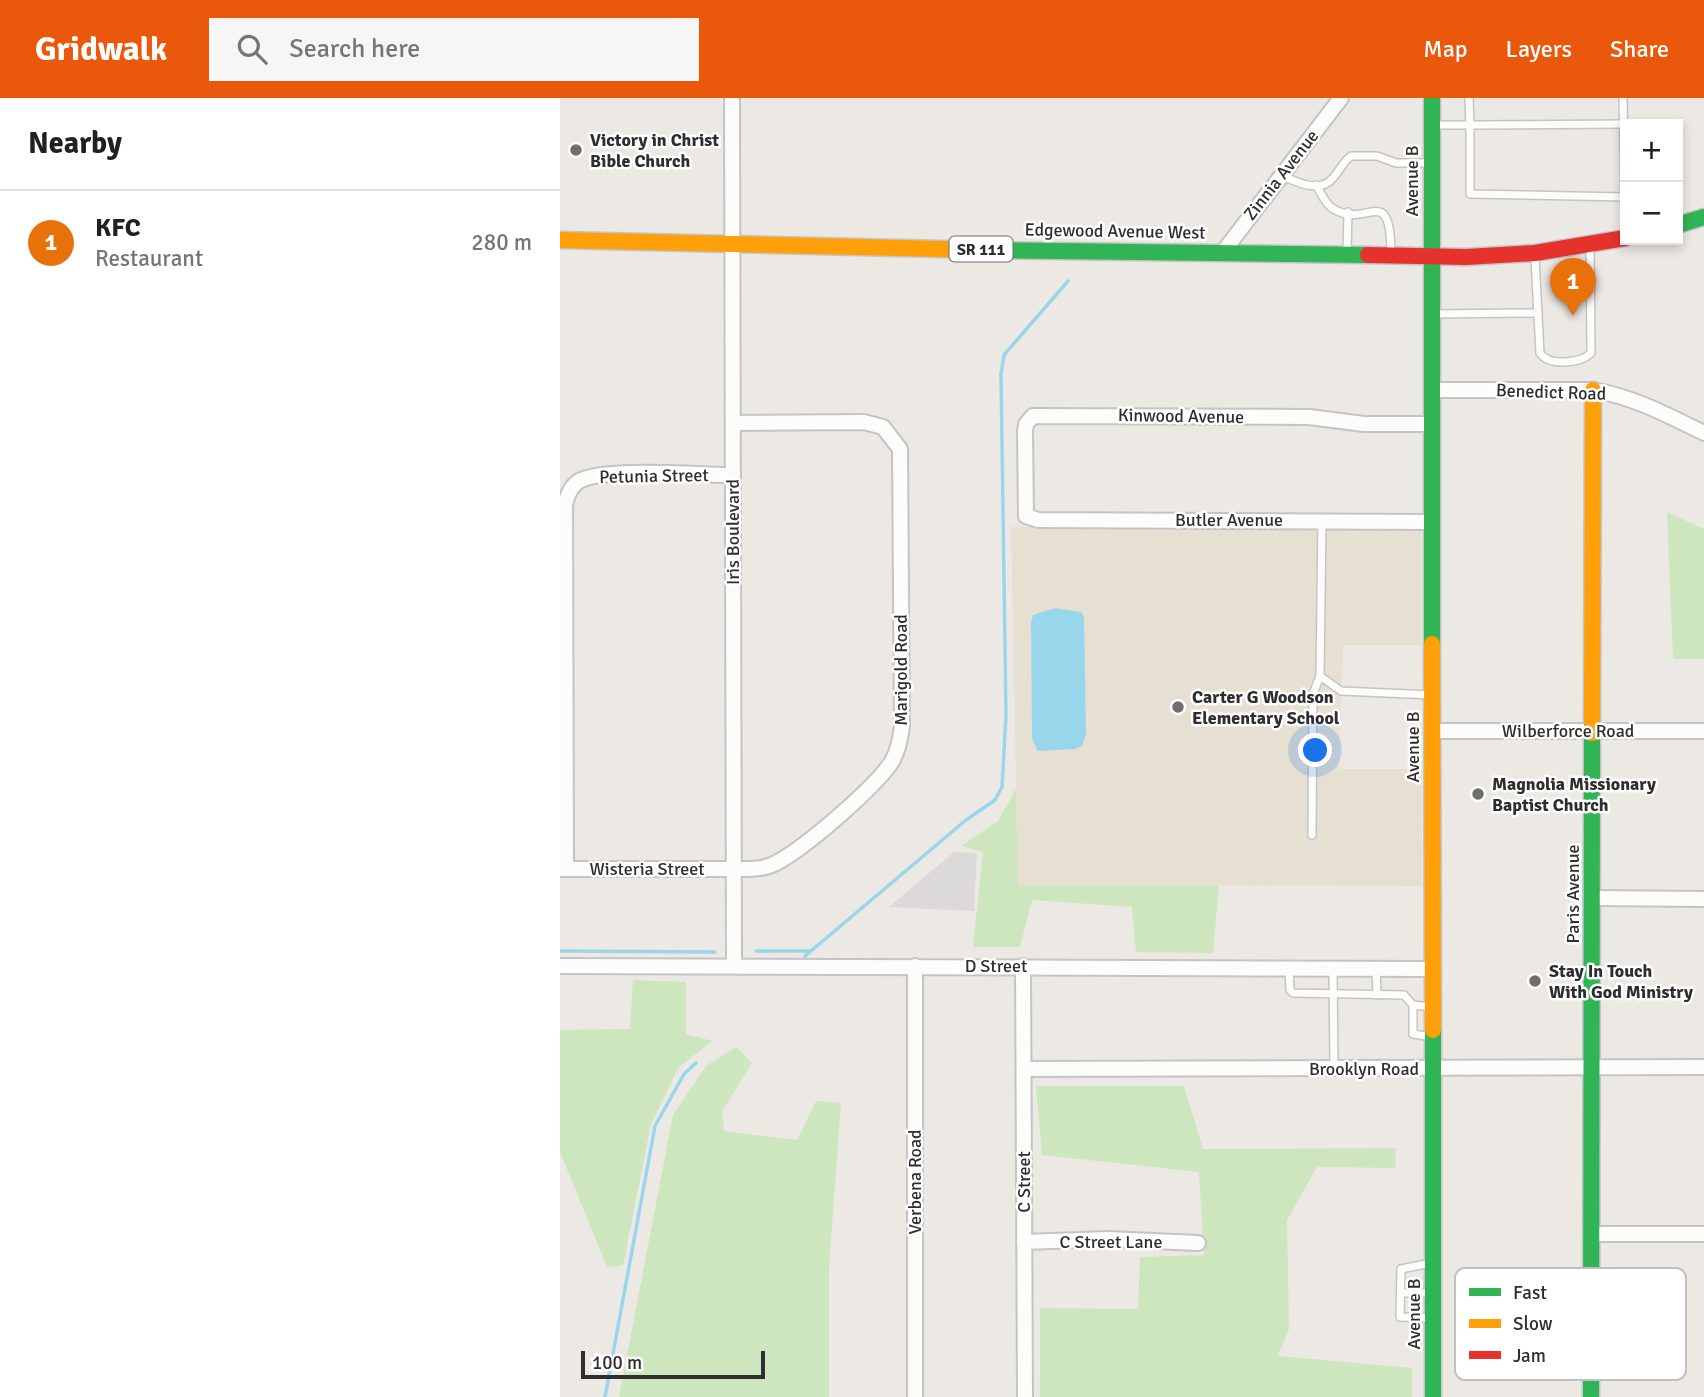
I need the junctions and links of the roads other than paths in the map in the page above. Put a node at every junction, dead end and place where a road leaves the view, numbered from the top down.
1 (732, 98) edge
2 (1341, 98) edge
3 (1432, 98) edge
4 (1469, 98) edge
5 (1623, 98) edge
6 (1623, 119) edge
7 (1620, 124) edge
8 (1432, 125) junction
9 (1469, 125) junction
10 (1432, 163) junction
11 (1281, 174) junction
12 (1317, 185) junction
13 (1620, 197) edge
14 (1348, 212) junction
15 (1704, 217) edge
16 (1683, 223) edge
17 (1620, 239) edge
18 (560, 240) edge
19 (733, 244) junction
20 (1590, 245) junction
21 (1223, 252) junction
22 (1535, 253) junction
23 (1347, 255) junction
24 (1391, 256) junction
25 (1431, 256) junction
26 (1538, 313) junction
27 (1431, 314) junction
28 (1432, 390) junction
29 (1593, 390) junction
30 (733, 423) junction
31 (1432, 424) junction
32 (1704, 433) edge
33 (733, 475) junction
34 (1026, 516) joint
35 (1322, 520) junction
36 (1432, 522) junction
37 (1320, 676) junction
38 (1433, 695) junction
39 (1433, 731) junction
40 (1591, 731) junction
41 (1704, 731) edge
42 (1312, 835) dead end
43 (563, 869) edge
44 (734, 869) junction
45 (1592, 898) junction
46 (1704, 899) edge
47 (560, 966) edge
48 (734, 966) junction
49 (915, 966) junction
50 (1023, 966) junction
51 (1289, 968) junction
52 (1333, 968) junction
53 (1376, 969) junction
54 (1433, 969) junction
55 (1334, 995) junction
56 (1377, 995) junction
57 (1413, 1006) junction
58 (1433, 1007) junction
59 (1433, 1037) junction
60 (1591, 1067) junction
61 (1704, 1067) edge
62 (1025, 1069) junction
63 (1334, 1069) junction
64 (1433, 1069) junction
65 (1591, 1234) junction
66 (1704, 1234) edge
67 (1024, 1242) junction
68 (1198, 1243) dead end
69 (1434, 1263) junction
70 (1591, 1268) edge
71 (1401, 1293) junction
72 (1434, 1293) junction
73 (1434, 1318) junction
74 (915, 1397) edge
75 (1025, 1397) edge
76 (1433, 1397) edge

1 - 19 street, Iris Boulevard
2 - 11 street, Zinnia Avenue
3 - 8 main road, Avenue B
4 - 9 lane
5 - 6 lane
7 - 9 lane
8 - 9 lane
8 - 10 main road, Avenue B
9 - 13 lane
10 - 12 lane
10 - 25 main road, Avenue B
11 - 12 lane
11 - 21 street, Zinnia Avenue
12 - 14 lane
14 - 23 lane
14 - 24 lane
15 - 16 main road
17 - 20 main road, Edgewood Avenue West / SR 111
18 - 19 main road, Edgewood Avenue West / SR 111
19 - 21 main road, Edgewood Avenue West / SR 111
19 - 30 street, Iris Boulevard
20 - 22 main road, Edgewood Avenue West / SR 111
20 - 26 lane
21 - 23 main road, Edgewood Avenue West / SR 111
22 - 25 main road, Edgewood Avenue West / SR 111
22 - 26 lane
23 - 24 main road, Edgewood Avenue West / SR 111
24 - 25 main road, Edgewood Avenue West / SR 111
25 - 27 main road, Avenue B
26 - 27 lane
27 - 28 main road, Avenue B
28 - 29 street, Benedict Road
28 - 31 main road, Avenue B
29 - 32 street, Benedict Road
29 - 40 main road, Paris Avenue
30 - 33 street, Iris Boulevard
30 - 44 street, Marigold Road
31 - 34 street, Kinwood Avenue
31 - 36 main road, Avenue B
33 - 43 street, Petunia Street
33 - 44 street, Iris Boulevard
34 - 35 street, Butler Avenue
35 - 36 street, Butler Avenue
35 - 37 lane
36 - 38 main road, Avenue B
37 - 38 lane
37 - 42 lane
38 - 39 main road, Avenue B
39 - 40 street, Wilberforce Road
39 - 54 main road, Avenue B
40 - 41 street, Wilberforce Road
40 - 45 main road, Paris Avenue
43 - 44 street, Wisteria Street
44 - 48 street, Iris Boulevard
45 - 46 street
45 - 60 main road, Paris Avenue
47 - 48 street, D Street
48 - 49 street, D Street
49 - 50 street, D Street
49 - 74 street, Verbena Road
50 - 51 street, D Street
50 - 62 street, C Street
51 - 52 street, D Street
51 - 55 lane
52 - 53 street, D Street
52 - 55 lane
53 - 54 street, D Street
53 - 56 lane
54 - 58 main road, Avenue B
55 - 56 lane
55 - 63 lane
56 - 57 lane
57 - 58 lane
57 - 59 lane
58 - 59 main road, Avenue B
59 - 64 main road, Avenue B
60 - 61 street, Brooklyn Road
60 - 64 street, Brooklyn Road
60 - 65 main road, Paris Avenue
62 - 63 street, Brooklyn Road
62 - 67 street, C Street
63 - 64 street, Brooklyn Road
64 - 69 main road, Avenue B
65 - 66 street
65 - 70 main road, Paris Avenue
67 - 68 street, C Street Lane
67 - 75 street, C Street
69 - 71 lane
69 - 72 main road, Avenue B
71 - 72 lane
71 - 73 lane
72 - 73 main road, Avenue B
73 - 76 main road, Avenue B

